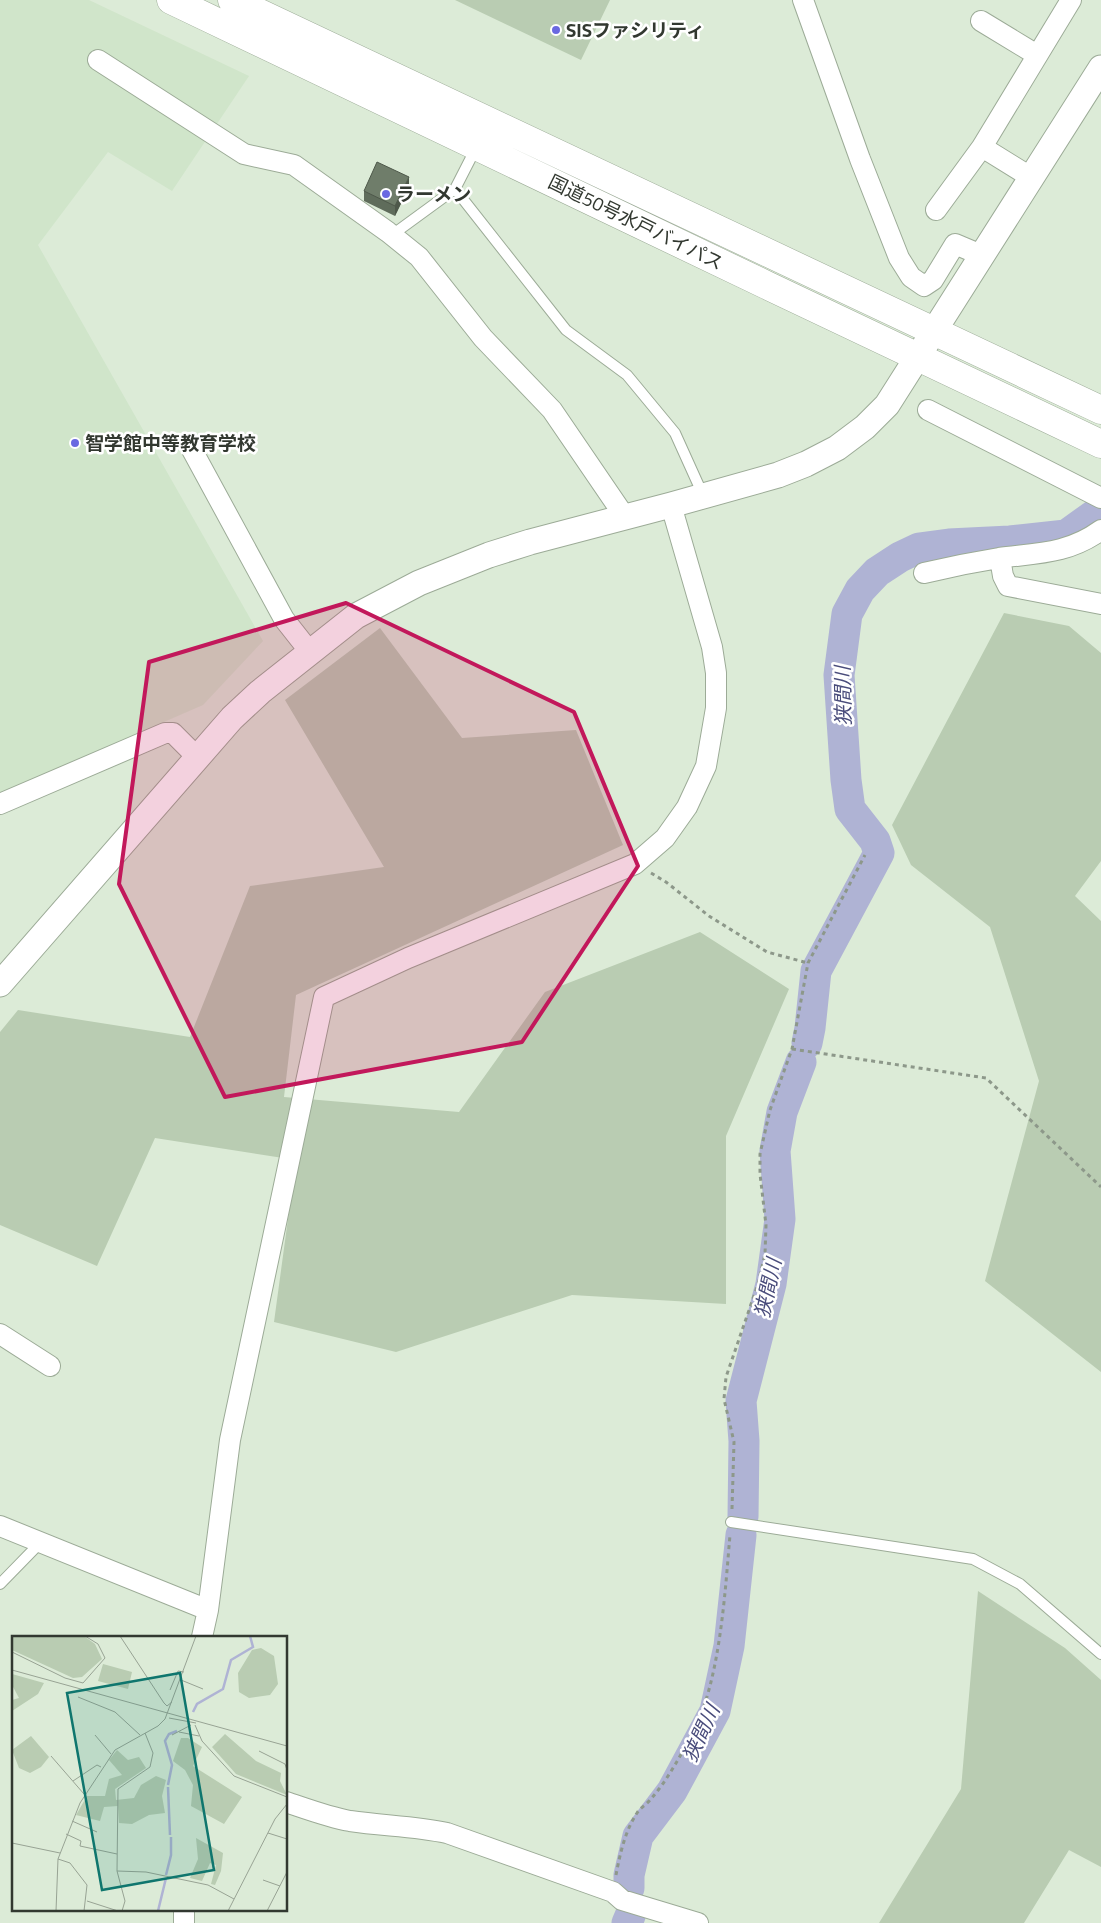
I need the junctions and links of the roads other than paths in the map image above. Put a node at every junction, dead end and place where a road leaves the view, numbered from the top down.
1 (171, 0) edge
2 (232, 0) edge
3 (803, 0) edge
4 (1071, 0) edge
5 (981, 21) dead end
6 (1037, 55) junction
7 (98, 60) dead end
8 (1101, 68) edge
9 (477, 145) junction
10 (982, 147) junction
11 (1032, 178) junction
12 (455, 189) junction
13 (936, 210) dead end
14 (392, 235) junction
15 (981, 255) junction
16 (934, 330) junction
17 (918, 358) junction
18 (928, 410) dead end
19 (1101, 410) edge
20 (1101, 444) edge
21 (191, 448) dead end
22 (704, 496) junction
23 (1101, 498) edge
24 (671, 506) junction
25 (625, 517) junction
26 (1101, 530) edge
27 (1000, 558) junction
28 (924, 573) dead end
29 (1101, 604) edge
30 (310, 652) junction
31 (197, 757) junction
32 (0, 804) edge
33 (0, 984) edge
34 (0, 1334) edge
35 (50, 1366) dead end
36 (731, 1522) road end
37 (0, 1526) edge
38 (40, 1543) junction
39 (0, 1584) edge
40 (208, 1610) junction
41 (202, 1636) edge
42 (1101, 1654) edge
43 (288, 1803) edge
44 (184, 1910) edge
45 (184, 1923) edge
46 (698, 1923) edge

1 - 9 highway, 国道50号水戸バイパス
2 - 16 highway, 国道50号水戸バイパス
3 - 15 street
4 - 6 street
5 - 6 street
6 - 10 street
7 - 14 street
8 - 11 street
9 - 12 lane
9 - 17 highway, 国道50号水戸バイパス
10 - 11 street
10 - 13 street
11 - 15 street
12 - 14 lane
12 - 22 lane
14 - 25 street
15 - 16 street
16 - 17 street
16 - 19 highway, 国道50号水戸バイパス
17 - 20 highway, 国道50号水戸バイパス
17 - 22 street
18 - 23 street
21 - 30 street
22 - 24 street
24 - 25 street
24 - 40 street
25 - 30 street
26 - 27 street
27 - 28 street
27 - 29 street
30 - 31 street
31 - 32 street
31 - 33 street
34 - 35 street
36 - 42 lane
37 - 38 street
38 - 39 lane
38 - 40 street
40 - 41 street
43 - 46 street
44 - 45 street

